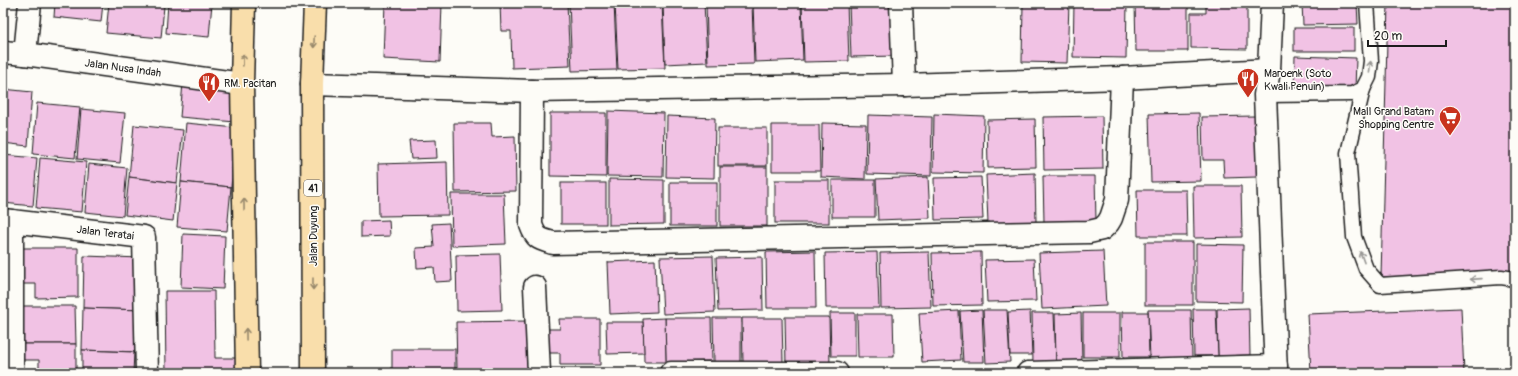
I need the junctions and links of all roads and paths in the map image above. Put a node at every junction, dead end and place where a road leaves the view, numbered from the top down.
1 (30, 3) edge
2 (244, 3) edge
3 (315, 3) edge
4 (901, 3) edge
5 (1272, 3) edge
6 (1367, 3) edge
7 (3, 52) edge
8 (25, 54) junction
9 (1269, 70) junction
10 (1122, 78) junction
11 (242, 84) junction
12 (312, 84) junction
13 (904, 84) junction
14 (1363, 89) junction
15 (532, 91) junction
16 (1265, 95) junction
17 (7, 220) edge
18 (1515, 280) edge
19 (536, 288) dead end
20 (1276, 370) edge
21 (1102, 372) edge
22 (12, 373) edge
23 (147, 373) edge
24 (247, 373) edge
25 (313, 373) edge
26 (539, 373) edge
27 (671, 373) edge
28 (678, 373) edge
29 (815, 373) edge
30 (837, 373) edge
31 (1028, 373) edge

1 - 8 street
11 -> 2 highway
3 -> 12 highway, Jalan Duyung / 41
4 - 13 street
5 - 9 street
14 -> 6 lane
7 - 8 street, Jalan Nusa Indah
8 - 11 street, Jalan Nusa Indah
9 - 10 street
9 - 16 street
10 - 13 street
10 - 15 street
24 -> 11 highway
12 - 15 street
12 -> 25 highway, Jalan Duyung / 41
13 - 15 street
14 - 16 lane
18 -> 14 lane
16 - 20 street
17 - 22 street
17 - 23 street, Jalan Teratai
19 - 26 street
20 - 21 street
21 - 31 street
27 - 28 street
28 - 29 street
29 - 30 street

